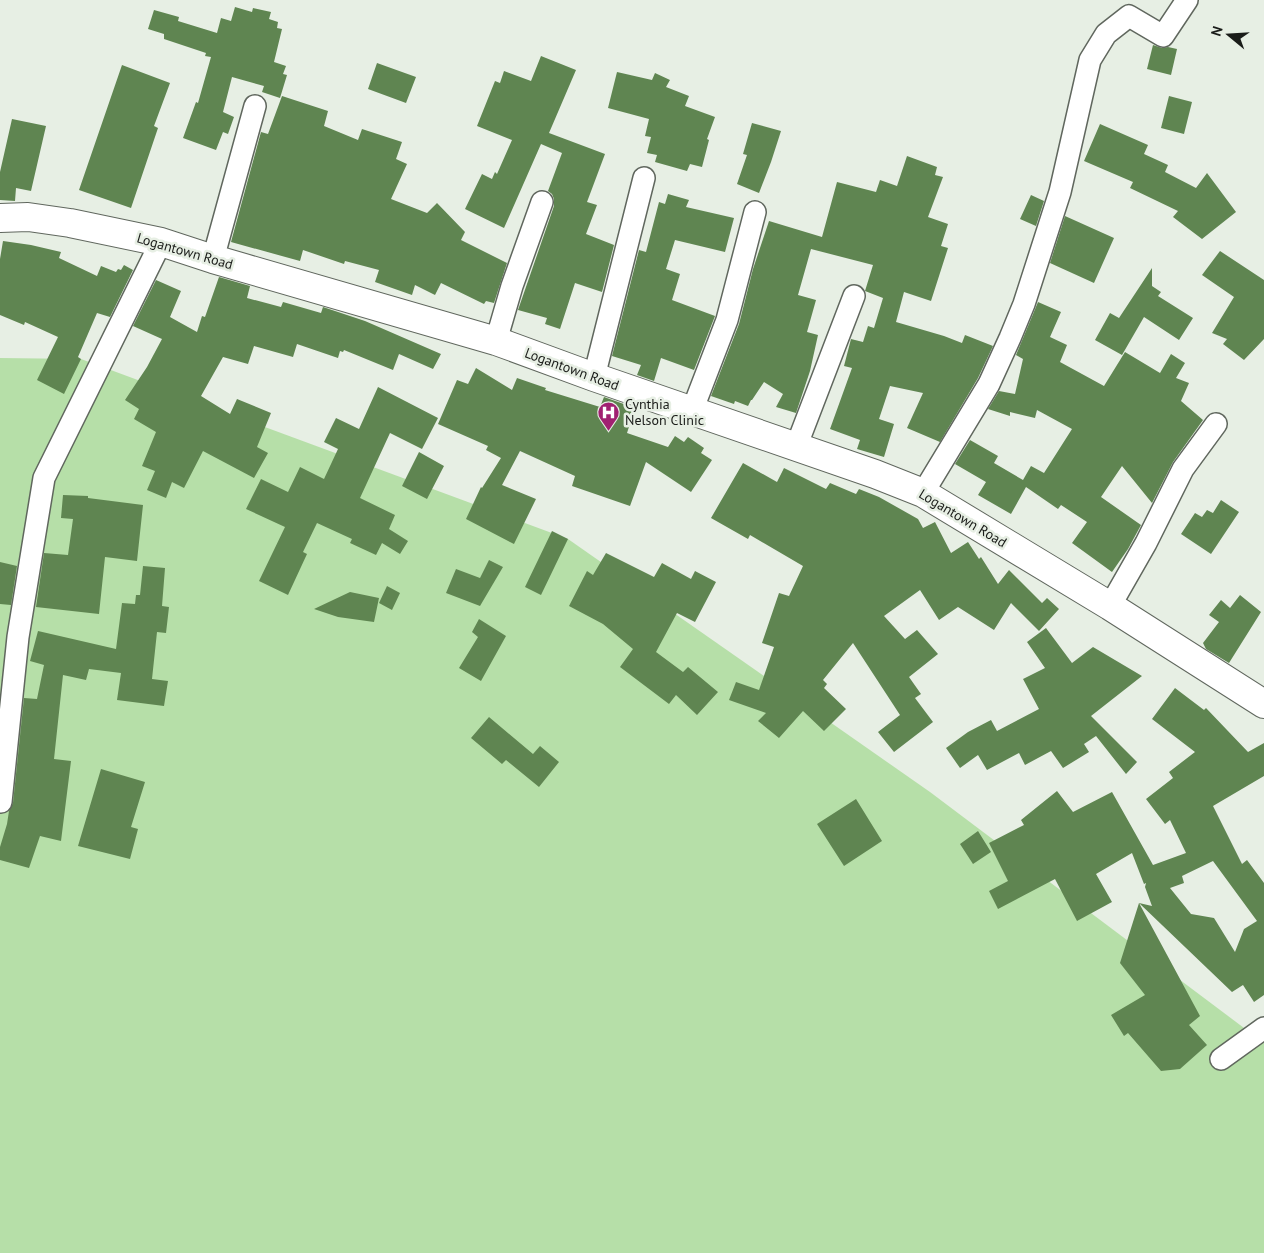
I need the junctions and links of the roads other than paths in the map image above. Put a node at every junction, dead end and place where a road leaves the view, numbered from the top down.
1 (1187, 0) edge
2 (255, 106) dead end
3 (644, 178) dead end
4 (542, 202) dead end
5 (755, 212) dead end
6 (0, 218) edge
7 (161, 242) junction
8 (213, 260) junction
9 (854, 296) dead end
10 (496, 341) junction
11 (594, 377) junction
12 (692, 411) junction
13 (1216, 424) dead end
14 (796, 447) junction
15 (923, 493) junction
16 (1110, 606) junction
17 (1264, 704) edge
18 (1, 802) edge
19 (1264, 1028) edge
20 (1220, 1059) dead end

1 - 15 street
2 - 8 street
3 - 11 street
4 - 10 street
5 - 12 street
6 - 7 street, Logantown Road
7 - 8 street, Logantown Road
7 - 18 street
8 - 10 street, Logantown Road
9 - 14 street
10 - 11 street, Logantown Road
11 - 12 street, Logantown Road
12 - 14 street, Logantown Road
13 - 16 street
14 - 15 street, Logantown Road
15 - 16 street, Logantown Road
16 - 17 street, Logantown Road
19 - 20 street

